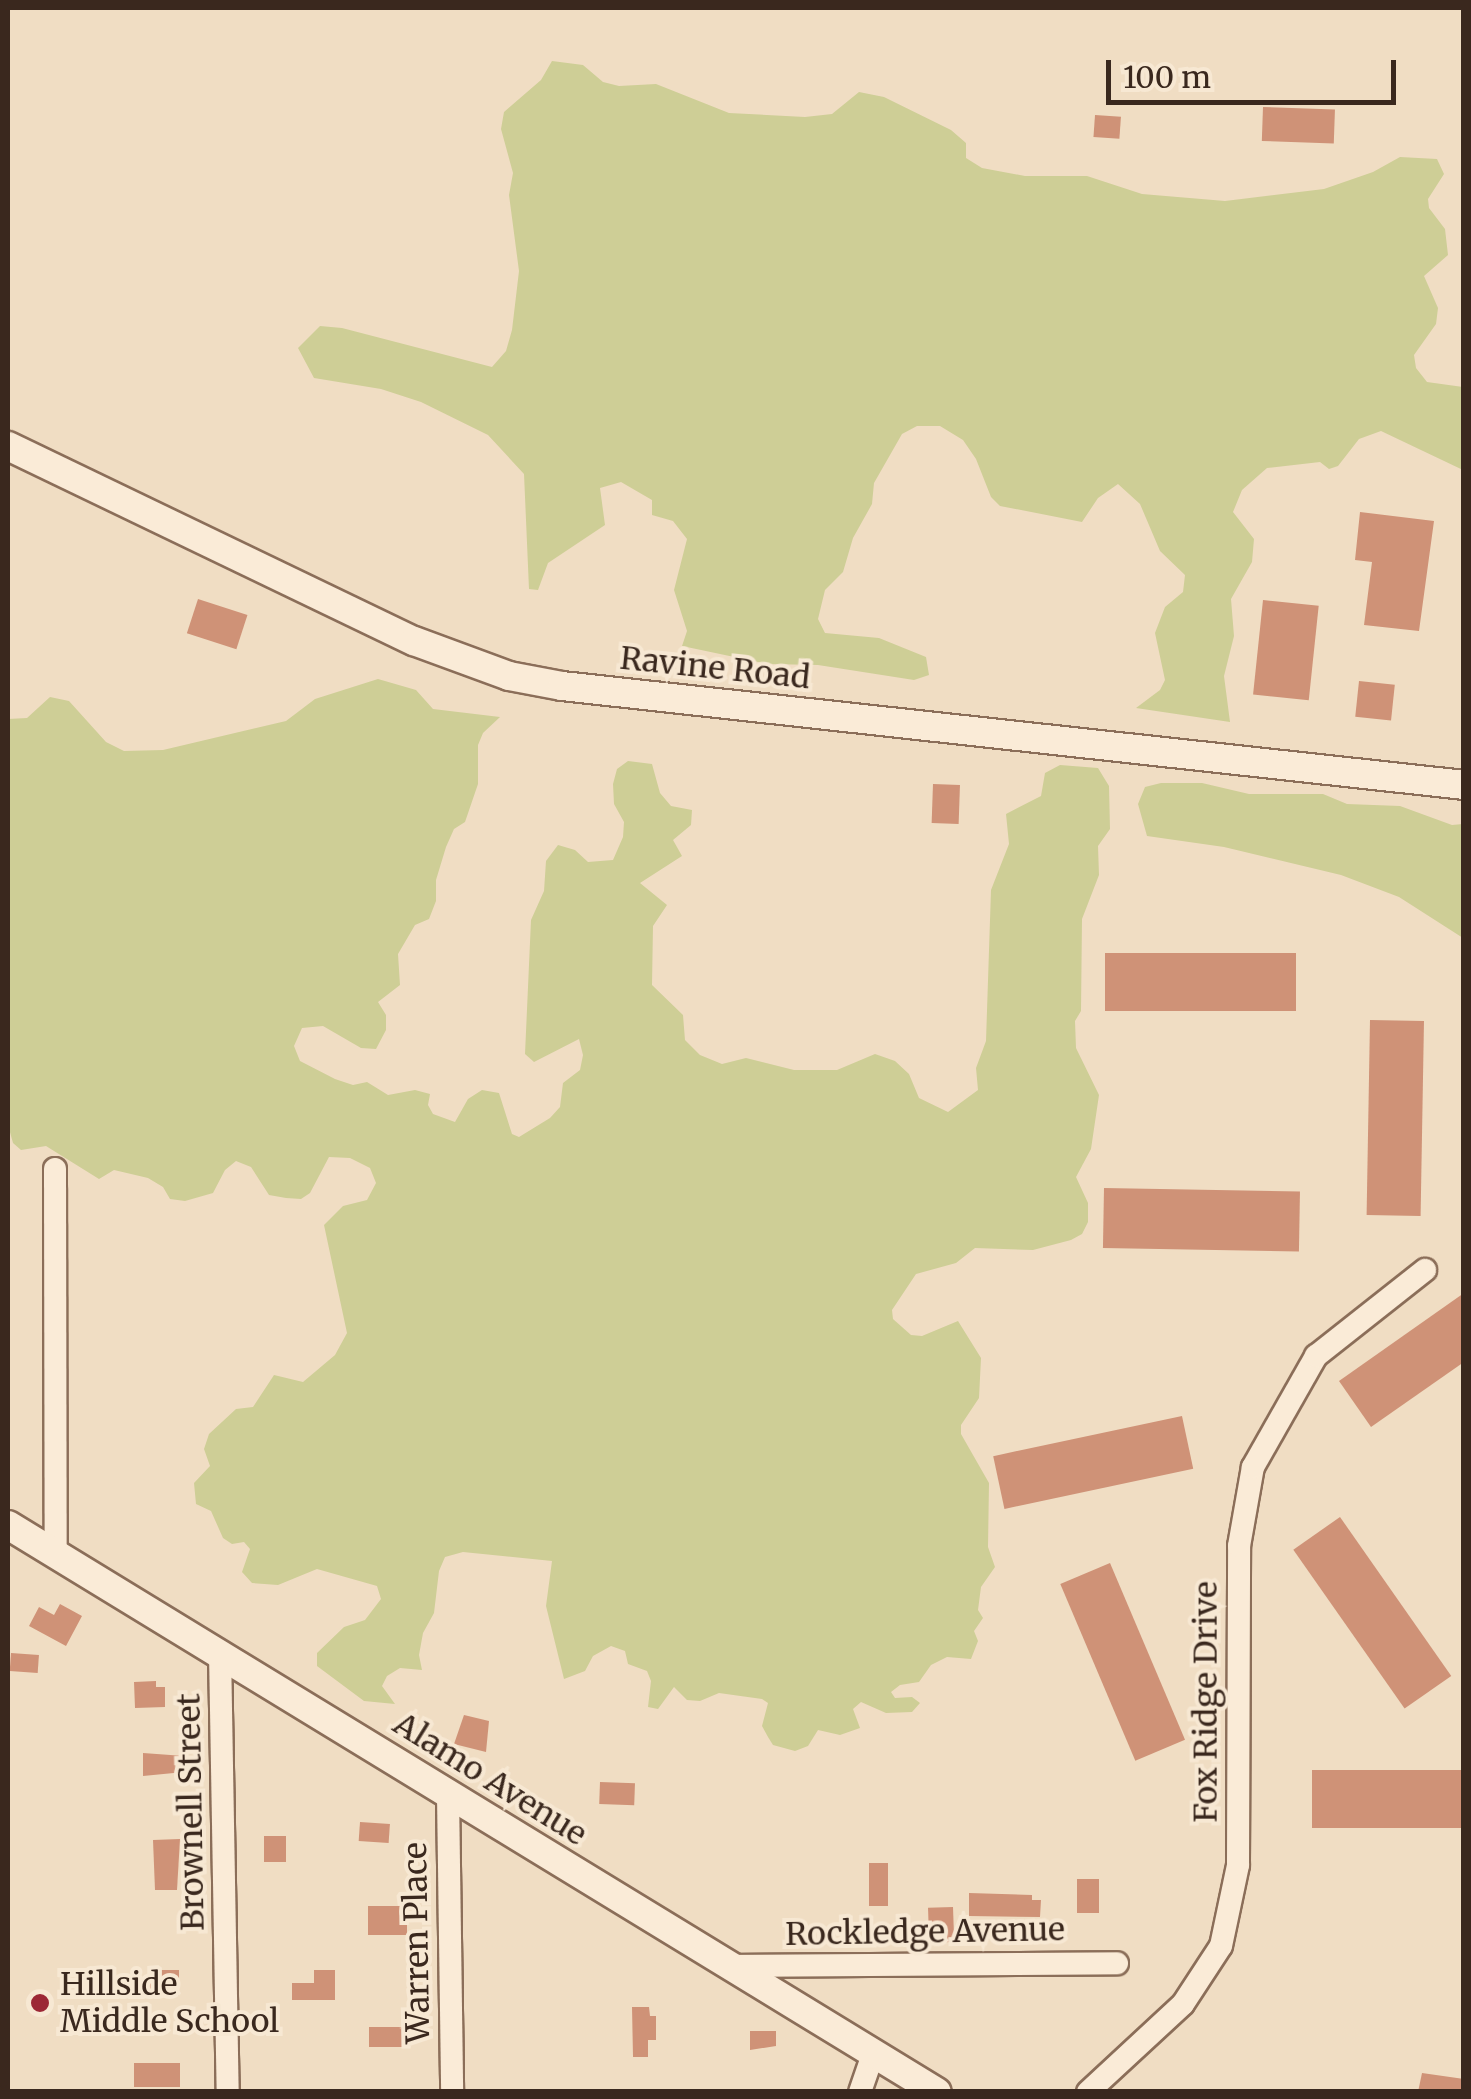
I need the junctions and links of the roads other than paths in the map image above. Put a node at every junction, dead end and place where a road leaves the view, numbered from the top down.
1 (8, 446) edge
2 (1464, 786) edge
3 (55, 1169) dead end
4 (1425, 1270) dead end
5 (8, 1525) edge
6 (56, 1554) junction
7 (220, 1652) junction
8 (448, 1794) junction
9 (1117, 1963) dead end
10 (734, 1966) junction
11 (873, 2056) junction
12 (228, 2092) edge
13 (452, 2092) edge
14 (860, 2092) edge
15 (937, 2092) edge
16 (1088, 2092) edge

1 - 2 street, Ravine Road
3 - 6 street
4 - 16 street, Fox Ridge Drive
5 - 6 street, Alamo Avenue
6 - 7 street, Alamo Avenue
7 - 8 street, Alamo Avenue
7 - 12 street, Brownell Street
8 - 10 street, Alamo Avenue
8 - 13 street, Warren Place
9 - 10 street, Rockledge Avenue
10 - 11 street, Alamo Avenue
11 - 14 street
11 - 15 street, Alamo Avenue

